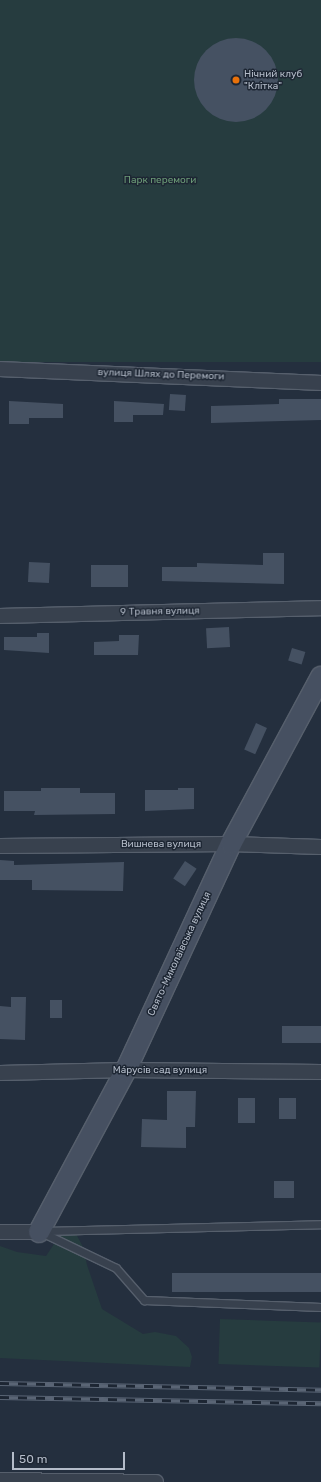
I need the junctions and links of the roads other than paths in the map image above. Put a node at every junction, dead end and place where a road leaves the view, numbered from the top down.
1 (0, 369) edge
2 (321, 383) edge
3 (321, 608) edge
4 (0, 616) edge
5 (321, 678) edge
6 (232, 844) junction
7 (0, 846) edge
8 (321, 847) edge
9 (126, 1070) junction
10 (321, 1072) edge
11 (0, 1073) edge
12 (321, 1224) edge
13 (0, 1232) edge
14 (39, 1232) junction
15 (321, 1307) edge
16 (2, 1481) edge
17 (156, 1482) edge

1 - 2 street, вулиця Шлях до Перемоги
3 - 4 street, 9 Травня вулиця
5 - 6 street, Свято-Миколаївська вулиця
6 - 7 street, Вишнева вулиця
6 - 8 street, Вишнева вулиця
6 - 9 street, Свято-Миколаївська вулиця
9 - 10 street, Мáрусів сад вулиця
9 - 11 street, Мáрусів сад вулиця
9 - 14 street, Свято-Миколаївська вулиця
12 - 14 lane
13 - 14 street
14 - 15 lane
16 - 17 street

